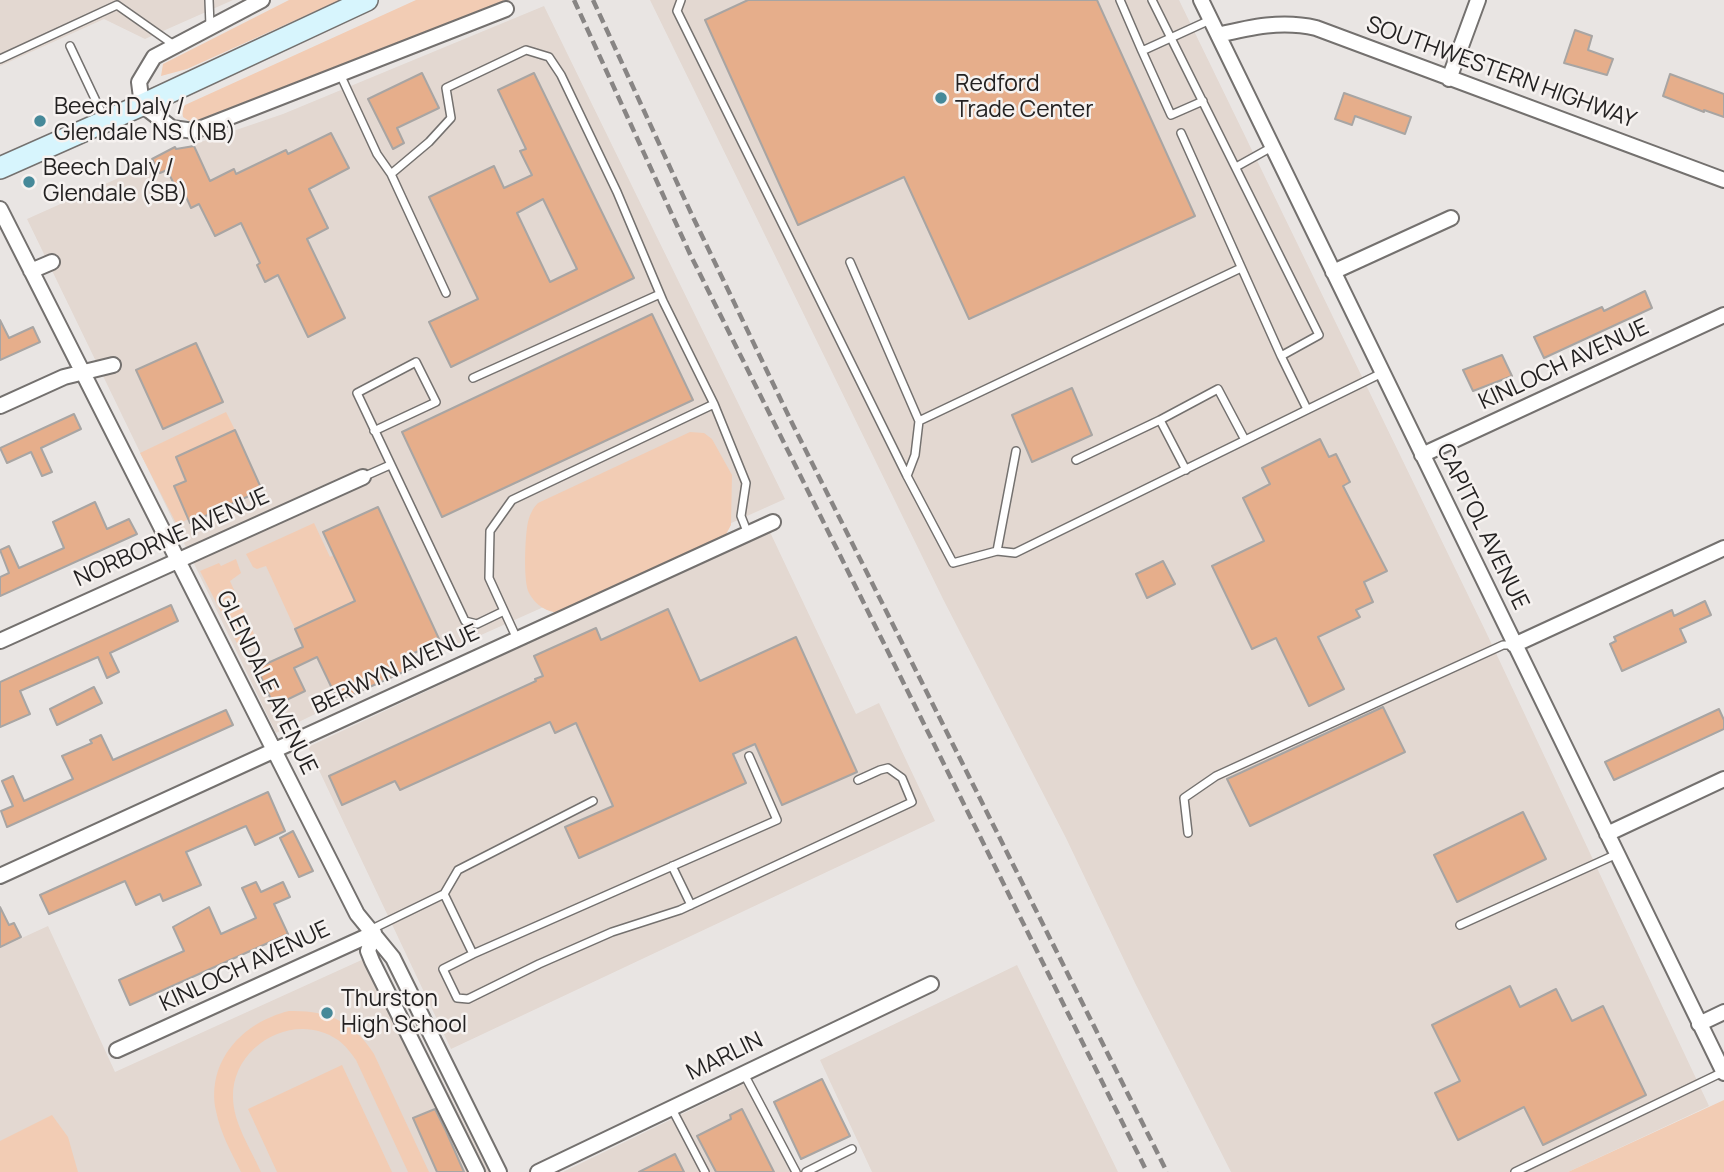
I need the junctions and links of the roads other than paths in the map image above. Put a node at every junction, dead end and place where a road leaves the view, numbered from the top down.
1 (209, 0) edge
2 (262, 0) edge
3 (367, 0) edge
4 (681, 0) edge
5 (1119, 0) edge
6 (1152, 0) edge
7 (1200, 0) edge
8 (1478, 0) edge
9 (506, 9) dead end
10 (1210, 20) junction
11 (211, 26) junction
12 (1218, 35) junction
13 (1171, 38) junction
14 (174, 45) junction
15 (69, 46) dead end
16 (1142, 51) junction
17 (0, 59) edge
18 (340, 74) junction
19 (1449, 79) junction
20 (1203, 101) junction
21 (142, 106) junction
22 (106, 121) junction
23 (1181, 133) dead end
24 (1272, 147) junction
25 (1236, 167) junction
26 (0, 168) edge
27 (391, 174) junction
28 (1724, 180) edge
29 (0, 209) edge
30 (1451, 218) dead end
31 (52, 262) dead end
32 (850, 262) dead end
33 (1241, 268) junction
34 (31, 271) junction
35 (1333, 272) junction
36 (446, 293) dead end
37 (660, 294) junction
38 (1724, 315) edge
39 (1282, 356) junction
40 (113, 365) dead end
41 (83, 372) junction
42 (1382, 373) junction
43 (474, 378) dead end
44 (714, 404) junction
45 (0, 406) edge
46 (1307, 409) junction
47 (1160, 420) junction
48 (919, 421) junction
49 (374, 431) junction
50 (1245, 440) junction
51 (1016, 451) dead end
52 (1422, 455) junction
53 (1076, 460) dead end
54 (390, 465) junction
55 (1186, 470) junction
56 (906, 476) junction
57 (363, 477) joint
58 (773, 522) dead end
59 (748, 534) junction
60 (1724, 548) edge
61 (997, 551) junction
62 (179, 560) junction
63 (504, 611) junction
64 (517, 640) junction
65 (0, 642) edge
66 (1514, 645) junction
67 (274, 751) junction
68 (749, 756) dead end
69 (1724, 779) edge
70 (858, 780) dead end
71 (593, 800) dead end
72 (1188, 833) dead end
73 (1607, 834) junction
74 (1617, 854) junction
75 (672, 866) junction
76 (0, 876) edge
77 (444, 894) junction
78 (691, 905) junction
79 (1460, 925) dead end
80 (372, 932) junction
81 (473, 954) junction
82 (931, 984) dead end
83 (1724, 1012) edge
84 (1699, 1024) junction
85 (117, 1050) dead end
86 (744, 1073) junction
87 (1724, 1073) edge
88 (672, 1108) junction
89 (852, 1149) dead end
90 (477, 1172) edge
91 (499, 1172) edge
92 (538, 1172) edge
93 (705, 1172) edge
94 (796, 1172) edge
95 (806, 1172) edge
96 (1515, 1172) edge

1 - 11 lane
2 - 11 street
3 - 21 main road
4 - 56 lane
5 - 16 lane
6 - 13 lane
7 - 10 street, CAPITOL AVENUE
8 - 19 street
9 - 18 street
10 - 12 street, CAPITOL AVENUE
10 - 13 lane
11 - 14 street
12 - 19 street, SOUTHWESTERN HIGHWAY
12 - 24 street, CAPITOL AVENUE
13 - 16 lane
13 - 20 lane
14 - 17 lane
14 - 21 street
15 - 22 lane
16 - 20 lane
18 - 21 street
18 - 27 lane
19 - 28 street, SOUTHWESTERN HIGHWAY
20 - 25 lane
21 - 22 main road
22 - 26 main road
23 - 33 lane
24 - 25 lane
24 - 35 street, CAPITOL AVENUE
25 - 39 lane
27 - 36 lane
27 - 37 lane
29 - 34 street, GLENDALE AVENUE
30 - 35 street
31 - 34 street
32 - 48 lane
33 - 39 lane
33 - 48 lane
34 - 41 street, GLENDALE AVENUE
35 - 42 street, CAPITOL AVENUE
37 - 43 lane
37 - 44 lane
38 - 52 street, KINLOCH AVENUE
39 - 46 lane
40 - 41 street
41 - 45 street
41 - 62 street, GLENDALE AVENUE
42 - 46 lane
42 - 52 street, CAPITOL AVENUE
44 - 59 lane
44 - 63 lane
46 - 50 lane
47 - 50 lane
47 - 53 lane
47 - 55 lane
48 - 56 lane
49 - 49 lane
49 - 54 lane
50 - 55 lane
51 - 61 lane
52 - 66 street, CAPITOL AVENUE
54 - 57 lane
54 - 63 lane
55 - 61 lane
56 - 61 lane
57 - 62 street, NORBORNE AVENUE
58 - 59 street, BERWYN AVENUE
59 - 64 street, BERWYN AVENUE
60 - 66 street
62 - 65 street, NORBORNE AVENUE
62 - 67 street, GLENDALE AVENUE
63 - 64 lane
64 - 67 street, BERWYN AVENUE
66 - 72 lane
66 - 73 street, CAPITOL AVENUE
67 - 76 street, BERWYN AVENUE
67 - 80 street, GLENDALE AVENUE
68 - 75 lane
69 - 73 street
70 - 78 lane
71 - 77 lane
73 - 74 street, CAPITOL AVENUE
74 - 79 lane
74 - 84 street, CAPITOL AVENUE
75 - 78 lane
75 - 81 lane
77 - 80 lane
77 - 81 lane
78 - 81 lane
80 - 85 street, KINLOCH AVENUE
80 - 90 street
80 - 91 street, GLENDALE AVENUE
82 - 86 street, MARLIN
83 - 84 street
84 - 87 street, CAPITOL AVENUE
86 - 88 street, MARLIN
86 - 94 lane
87 - 96 lane
88 - 92 street, MARLIN
88 - 93 lane
89 - 95 lane

